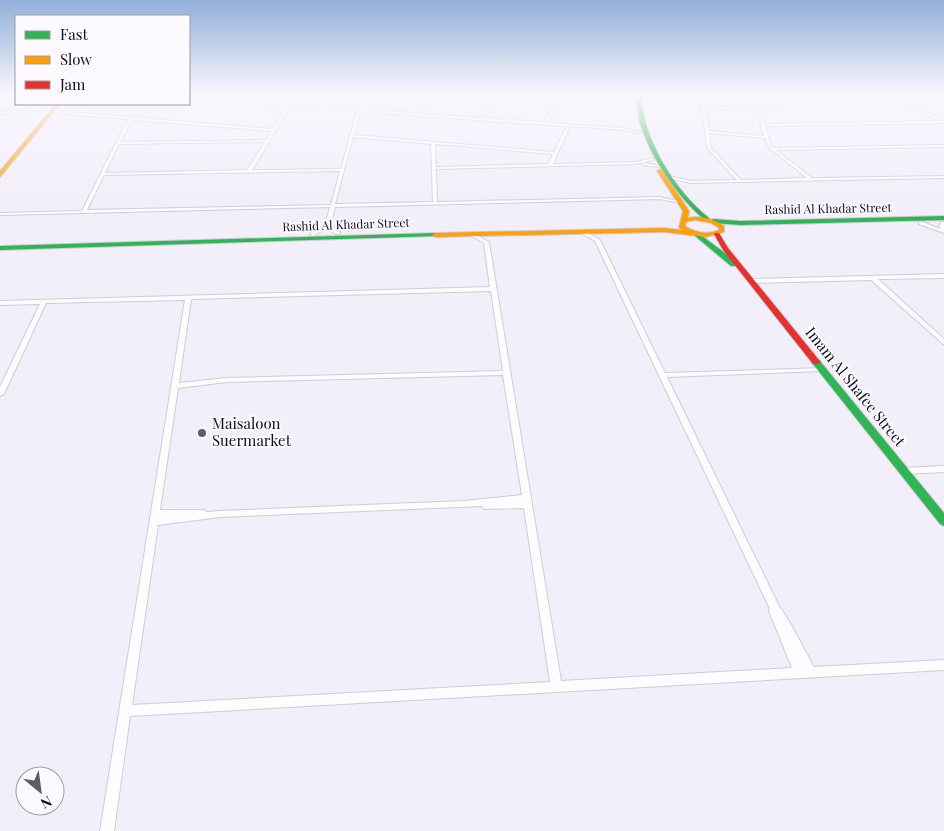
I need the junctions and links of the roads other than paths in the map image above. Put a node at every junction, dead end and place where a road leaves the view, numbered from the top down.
1 (707, 132) edge
2 (28, 133) edge
3 (32, 133) edge
4 (124, 133) edge
5 (273, 133) edge
6 (353, 133) edge
7 (564, 133) edge
8 (639, 133) edge
9 (646, 133) edge
10 (716, 133) edge
11 (765, 133) edge
12 (352, 137) junction
13 (766, 137) junction
14 (267, 142) junction
15 (432, 143) junction
16 (119, 144) junction
17 (944, 146) edge
18 (772, 149) junction
19 (557, 152) junction
20 (637, 163) junction
21 (655, 163) junction
22 (0, 164) edge
23 (553, 164) junction
24 (434, 167) junction
25 (251, 170) junction
26 (342, 170) junction
27 (0, 174) edge
28 (103, 175) junction
29 (942, 178) edge
30 (810, 179) junction
31 (740, 181) junction
32 (691, 182) junction
33 (676, 190) junction
34 (660, 198) junction
35 (435, 203) junction
36 (332, 206) junction
37 (84, 212) junction
38 (0, 214) edge
39 (710, 220) junction
40 (683, 221) junction
41 (944, 225) edge
42 (327, 226) junction
43 (581, 231) junction
44 (607, 231) junction
45 (720, 232) junction
46 (338, 233) junction
47 (498, 233) junction
48 (694, 233) junction
49 (313, 234) junction
50 (471, 234) junction
51 (597, 240) junction
52 (0, 242) edge
53 (486, 242) junction
54 (0, 248) edge
55 (743, 270) junction
56 (944, 276) edge
57 (873, 278) junction
58 (751, 281) junction
59 (493, 289) junction
60 (188, 298) junction
61 (44, 302) junction
62 (0, 303) edge
63 (944, 342) edge
64 (822, 369) junction
65 (506, 371) junction
66 (662, 375) junction
67 (175, 383) junction
68 (0, 394) edge
69 (944, 470) edge
70 (904, 471) junction
71 (527, 501) junction
72 (154, 518) junction
73 (944, 522) edge
74 (944, 665) edge
75 (805, 673) junction
76 (556, 687) junction
77 (125, 711) junction
78 (107, 831) edge

1 - 31 street
2 - 22 street
3 - 27 street
4 - 16 street
5 - 14 street
6 - 12 street
7 - 19 street
8 - 21 street
9 - 33 street
10 - 13 street
11 - 13 street
12 - 15 street
12 - 26 street
13 - 18 street
14 - 16 street
14 - 25 street
15 - 19 street
15 - 24 street
16 - 28 street
17 - 18 street
18 - 30 street
19 - 23 street
20 - 21 street
20 - 21 street
20 - 23 street
21 - 33 street
23 - 24 street
24 - 35 street
25 - 26 street
25 - 28 street
26 - 36 street
28 - 37 street
29 - 30 street
30 - 31 street
31 - 32 street
32 - 33 street
32 - 33 street
33 - 34 street
33 - 34 street
33 - 39 street
33 - 40 street
34 - 35 street
35 - 36 street
36 - 37 street
36 - 42 street
37 - 38 street
39 - 40 street, Rashid Al Khadar Street
39 - 41 street, Rashid Al Khadar Street
39 - 45 street, Imam Al Shafee Street
40 - 46 street, Rashid Al Khadar Street
40 - 48 street, Imam Al Shafee Street
41 - 45 street, Rashid Al Khadar Street
42 - 46 street
42 - 49 street
43 - 44 street, Rashid Al Khadar Street
43 - 47 street, Rashid Al Khadar Street
43 - 51 street
44 - 48 street, Rashid Al Khadar Street
44 - 51 street
45 - 48 street, Rashid Al Khadar Street
45 - 55 street, Imam Al Shafee Street
46 - 49 street, Rashid Al Khadar Street
47 - 50 street, Rashid Al Khadar Street
47 - 53 street
48 - 55 street, Imam Al Shafee Street
49 - 52 street, Rashid Al Khadar Street
50 - 53 street
50 - 54 street, Rashid Al Khadar Street
51 - 66 street
53 - 59 street
55 - 58 street, Imam Al Shafee Street
56 - 57 street
57 - 58 street
57 - 63 street
58 - 64 street, Imam Al Shafee Street
59 - 60 street
59 - 65 street
60 - 61 street
60 - 67 street
61 - 62 street
61 - 68 street
64 - 66 street
64 - 70 street, Imam Al Shafee Street
65 - 67 street
65 - 71 street
66 - 75 street
67 - 72 street
69 - 70 street
70 - 73 street, Imam Al Shafee Street
71 - 72 street
71 - 76 street
72 - 77 street
74 - 75 street
75 - 76 street
76 - 77 street
77 - 78 street

